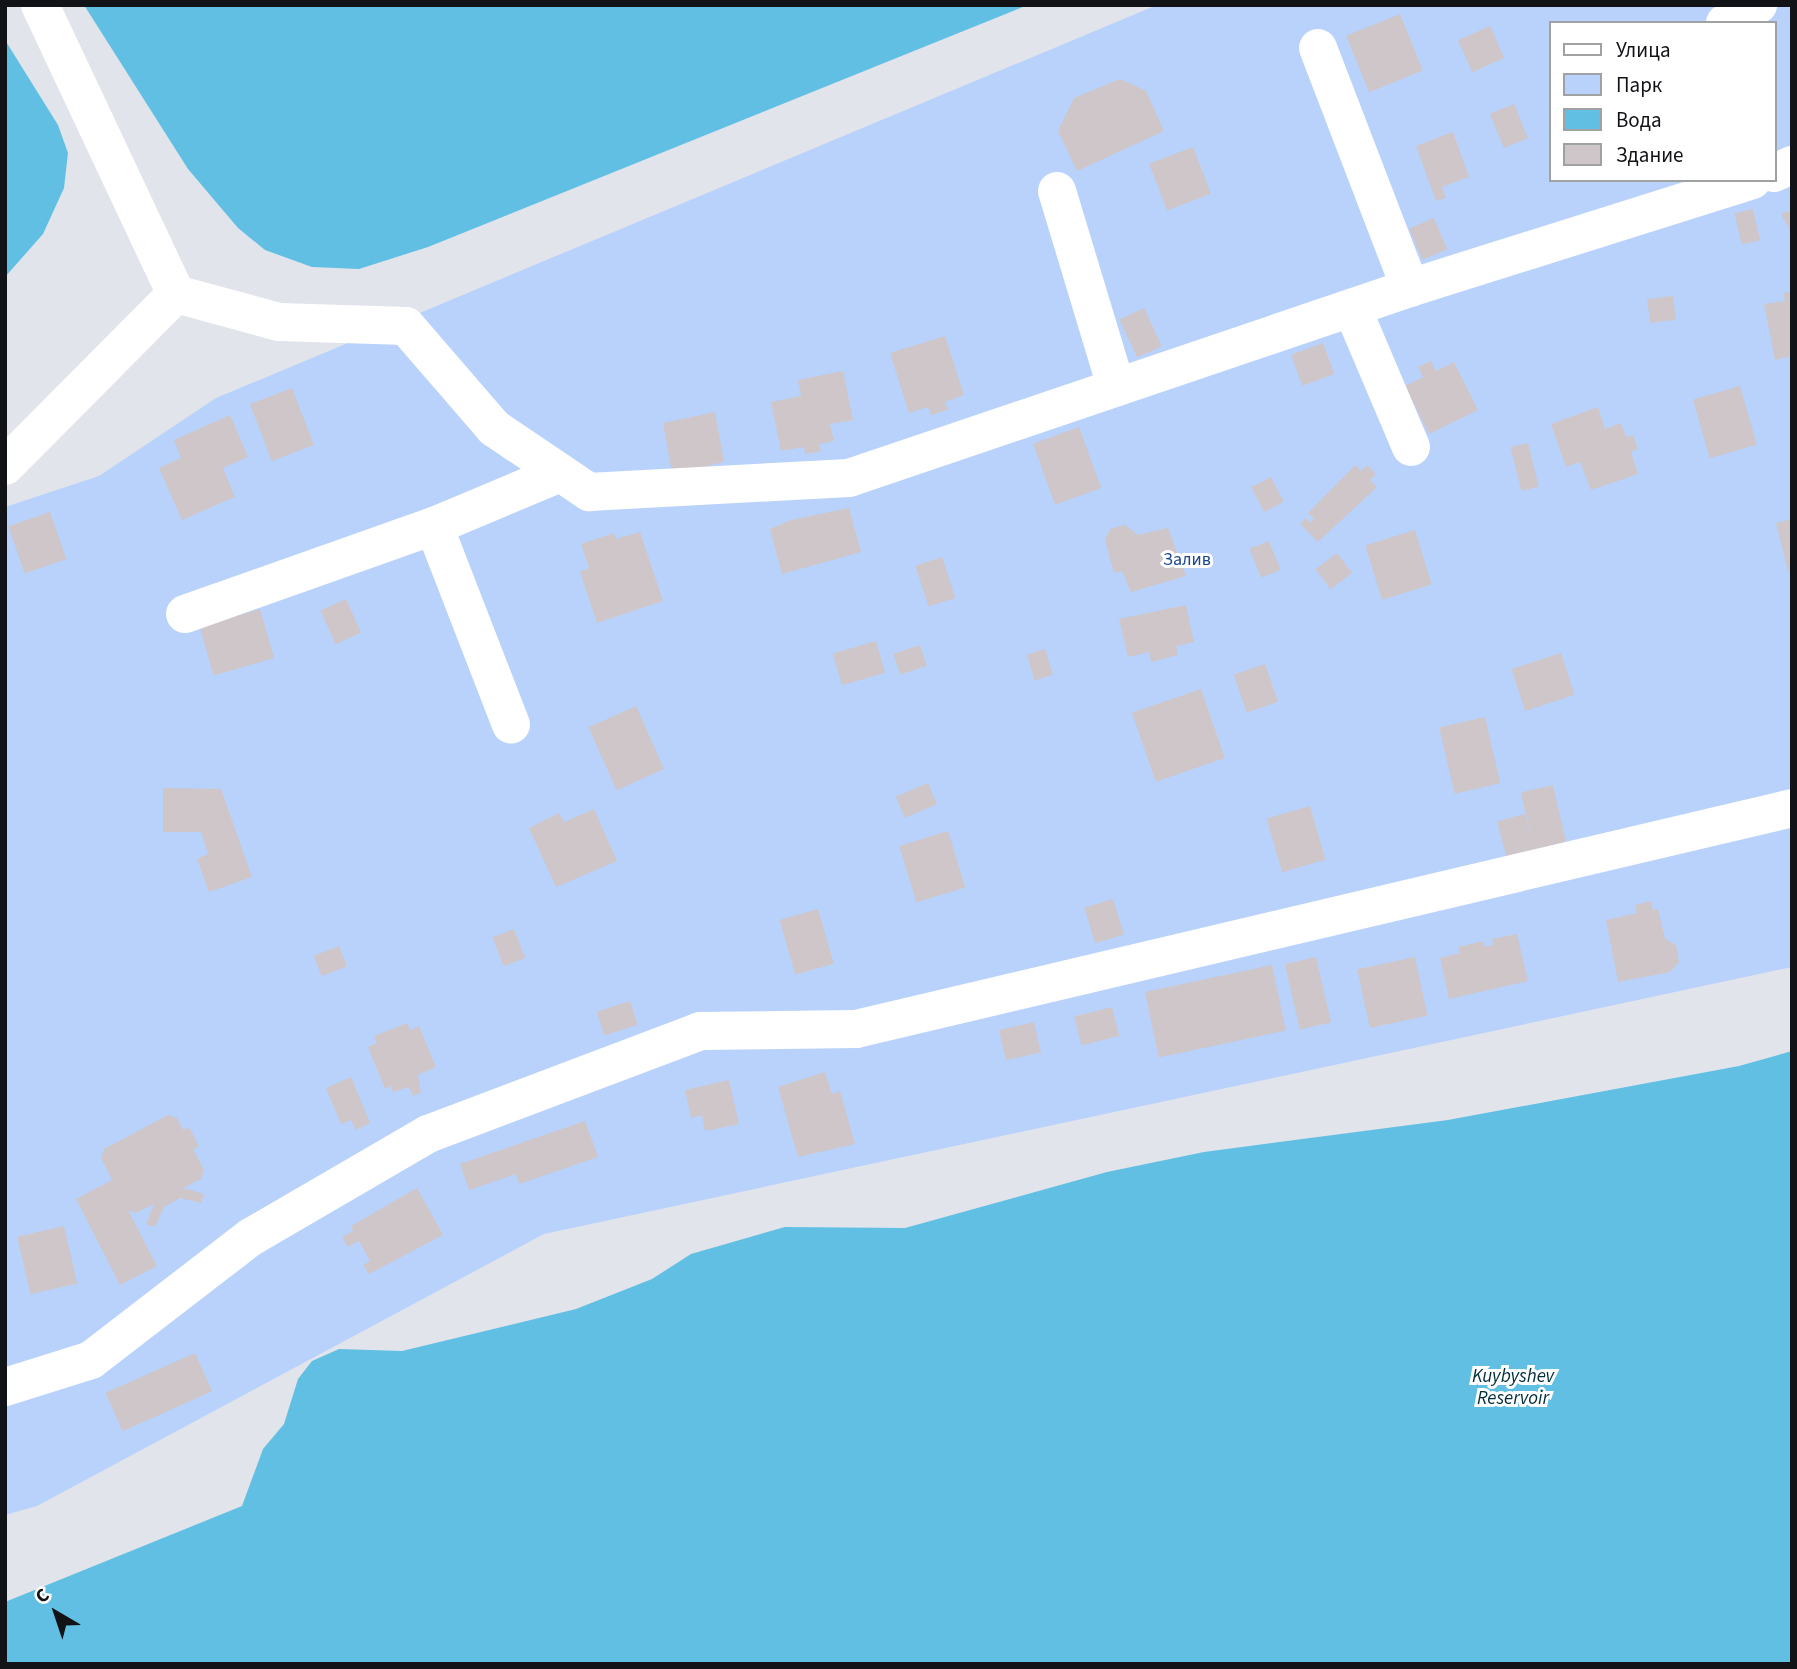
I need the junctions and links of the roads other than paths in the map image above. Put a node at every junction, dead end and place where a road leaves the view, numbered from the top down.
1 (40, 5) edge
2 (1758, 5) edge
3 (1729, 21) edge
4 (1318, 48) dead end
5 (1792, 165) edge
6 (1776, 172) edge
7 (1746, 182) edge
8 (1057, 191) dead end
9 (1409, 288) junction
10 (176, 294) junction
11 (1352, 308) junction
12 (1116, 387) junction
13 (1411, 447) dead end
14 (5, 466) edge
15 (560, 473) junction
16 (434, 526) junction
17 (186, 614) dead end
18 (511, 725) dead end
19 (1792, 808) edge
20 (5, 1387) edge

1 - 10 lane
2 - 3 lane
4 - 9 lane
5 - 6 lane
7 - 9 lane
8 - 12 lane
9 - 11 lane
10 - 14 lane
10 - 15 lane
11 - 12 lane
11 - 13 lane
12 - 15 lane
15 - 16 lane
16 - 17 lane
16 - 18 lane
19 - 20 lane

